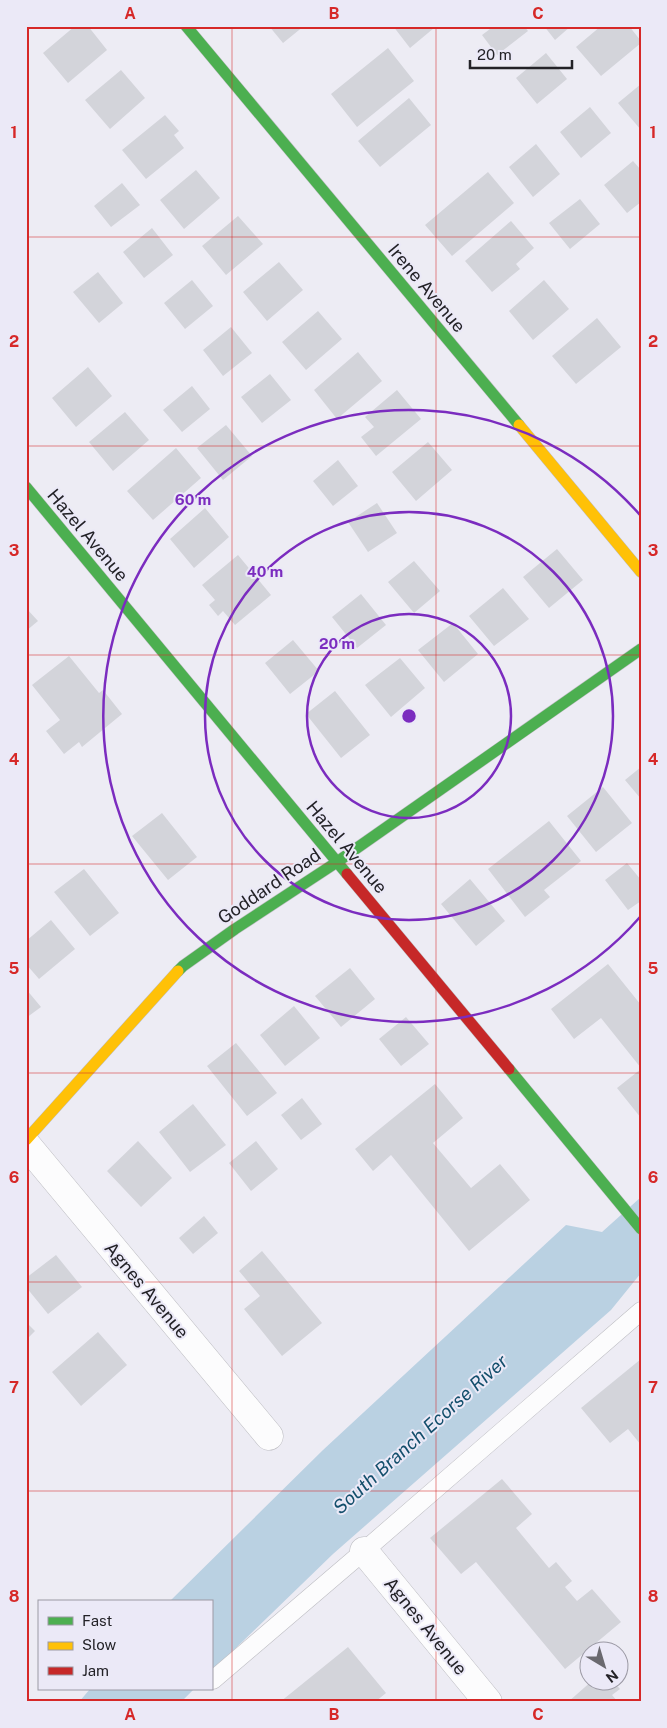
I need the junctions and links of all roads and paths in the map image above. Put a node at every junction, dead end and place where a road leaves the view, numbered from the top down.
1 (186, 26) edge
2 (26, 487) edge
3 (641, 572) edge
4 (641, 649) edge
5 (337, 862) junction
6 (26, 1140) edge
7 (26, 1144) edge
8 (641, 1228) edge
9 (641, 1311) edge
10 (269, 1436) dead end
11 (364, 1551) junction
12 (213, 1680) dead end
13 (488, 1702) edge

1 - 3 street, Irene Avenue
2 - 5 street, Hazel Avenue
4 - 5 street, Goddard Road
5 - 6 street, Goddard Road
5 - 8 street, Hazel Avenue
7 - 10 street, Agnes Avenue
9 - 11 lane
11 - 12 lane
11 - 13 street, Agnes Avenue

